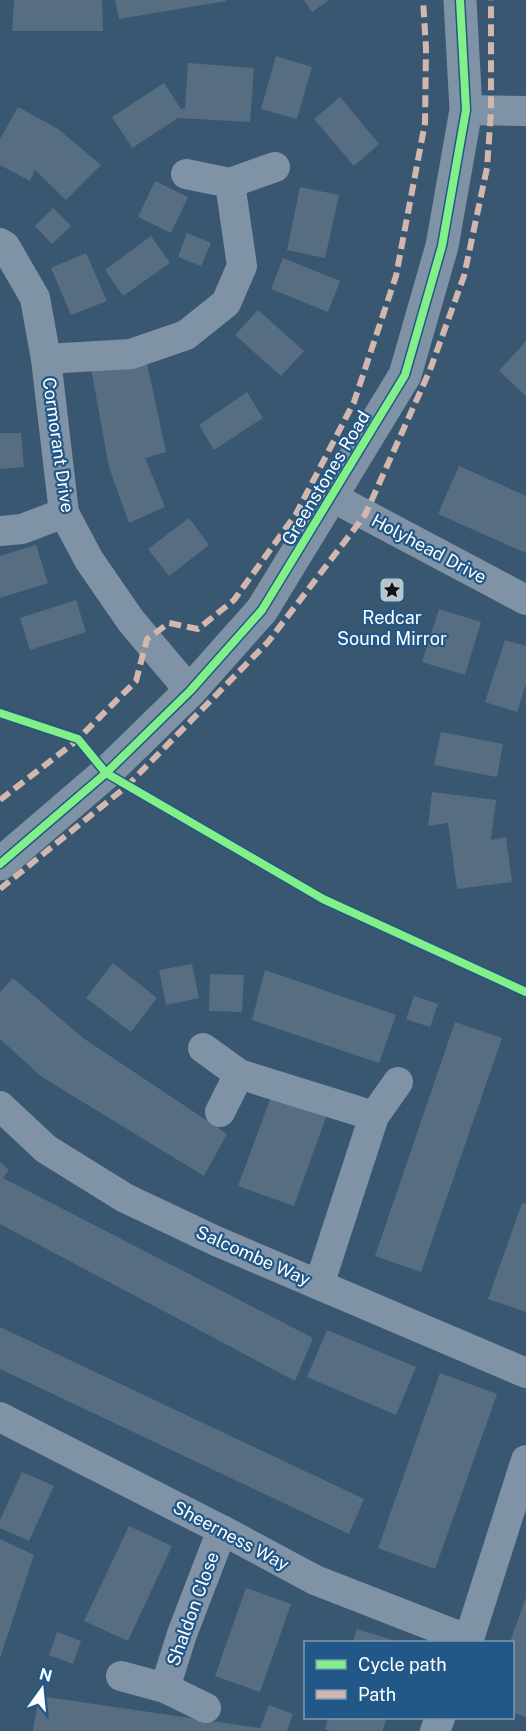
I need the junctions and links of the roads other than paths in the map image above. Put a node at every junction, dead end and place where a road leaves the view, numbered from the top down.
1 (460, 0) edge
2 (466, 110) junction
3 (526, 111) edge
4 (275, 167) dead end
5 (186, 174) dead end
6 (230, 183) junction
7 (0, 243) edge
8 (46, 359) junction
9 (332, 497) junction
10 (64, 513) junction
11 (0, 531) edge
12 (526, 600) edge
13 (190, 691) junction
14 (0, 864) edge
15 (203, 1048) dead end
16 (240, 1074) junction
17 (398, 1082) dead end
18 (0, 1106) edge
19 (220, 1112) dead end
20 (374, 1116) junction
21 (319, 1285) junction
22 (526, 1373) edge
23 (1, 1421) edge
24 (526, 1460) edge
25 (520, 1501) edge
26 (222, 1530) junction
27 (469, 1641) edge
28 (121, 1676) dead end
29 (165, 1688) junction
30 (206, 1708) dead end

1 - 2 street, Greenstones Road
2 - 3 street
2 - 9 street, Greenstones Road
4 - 6 street
5 - 6 street
6 - 8 street
7 - 8 street, Cormorant Drive
8 - 10 street, Cormorant Drive
9 - 12 street, Holyhead Drive
9 - 13 street, Greenstones Road
10 - 11 street
10 - 13 street, Cormorant Drive
13 - 14 street, Greenstones Road
15 - 16 street
16 - 19 street
16 - 20 street
17 - 20 street
18 - 21 street, Salcombe Way
20 - 21 street
21 - 22 street, Salcombe Way
23 - 26 street, Sheerness Way
24 - 25 street
25 - 27 street
26 - 27 street, Sheerness Way
26 - 29 street, Shaldon Close
28 - 29 street, Shaldon Close
29 - 30 street, Shaldon Close

